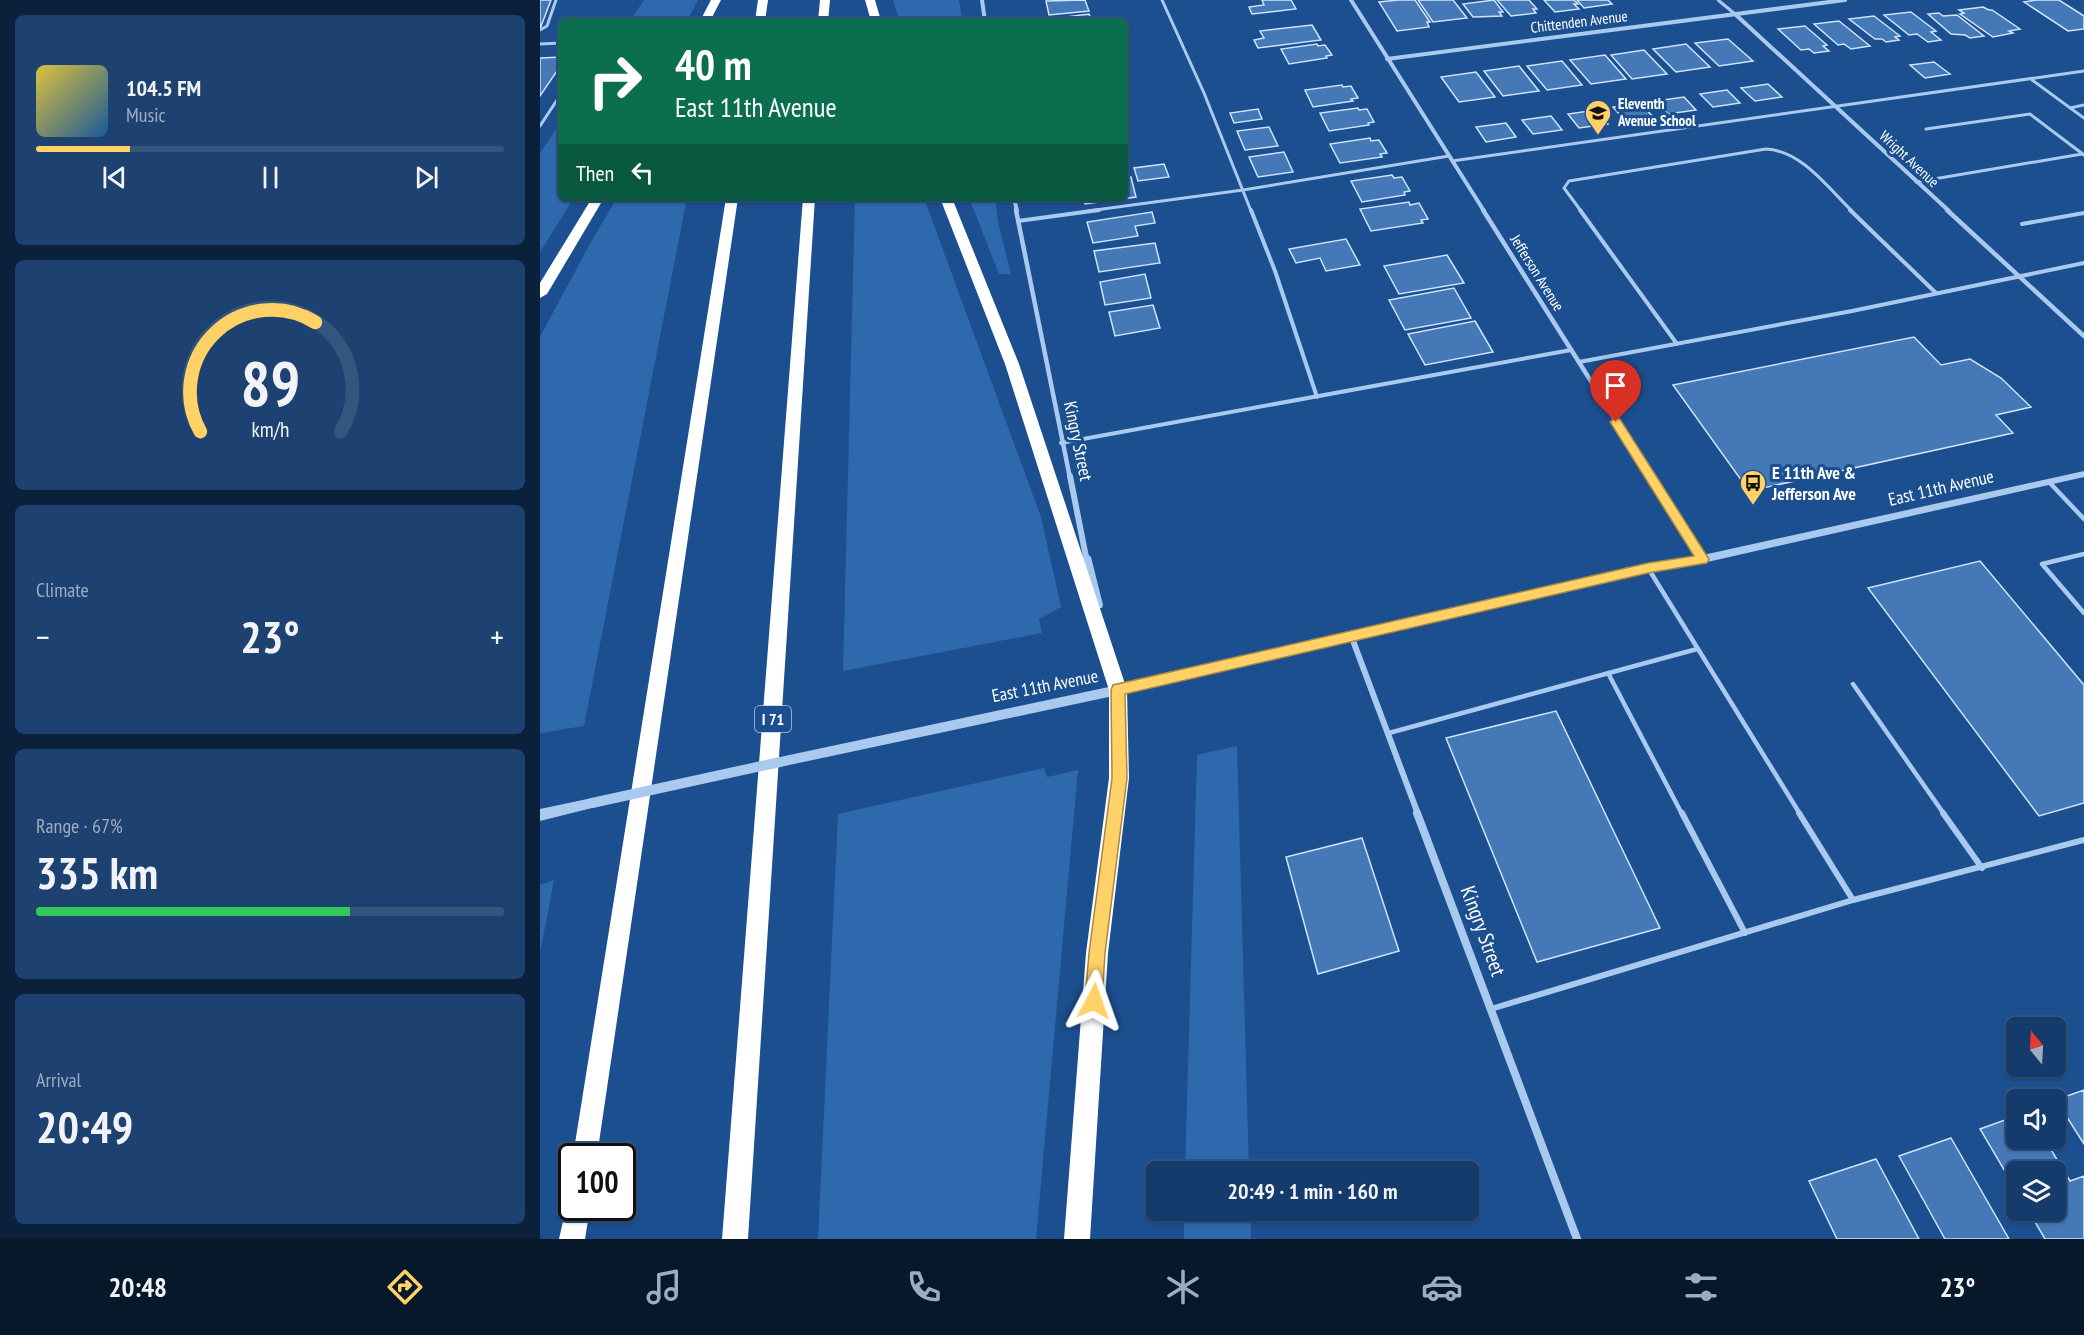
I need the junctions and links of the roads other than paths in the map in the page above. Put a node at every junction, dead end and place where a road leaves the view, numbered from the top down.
1 (556, 0) edge
2 (716, 0) edge
3 (763, 0) edge
4 (825, 0) edge
5 (870, 0) edge
6 (982, 0) edge
7 (1161, 0) edge
8 (1351, 0) edge
9 (1718, 0) edge
10 (1845, 0) edge
11 (1735, 14) junction
12 (707, 18) edge
13 (760, 18) edge
14 (823, 18) edge
15 (875, 18) edge
16 (985, 18) edge
17 (540, 30) edge
18 (558, 43) edge
19 (540, 44) edge
20 (1388, 59) junction
21 (2084, 71) edge
22 (2032, 80) junction
23 (558, 99) edge
24 (2084, 105) edge
25 (1835, 107) junction
26 (2070, 108) junction
27 (2084, 118) edge
28 (540, 126) edge
29 (1926, 129) dead end
30 (2083, 154) edge
31 (1450, 159) junction
32 (1916, 182) junction
33 (1243, 190) junction
34 (596, 201) edge
35 (732, 201) edge
36 (809, 201) edge
37 (947, 201) edge
38 (1015, 201) edge
39 (2084, 213) edge
40 (1018, 220) junction
41 (2022, 224) dead end
42 (2084, 263) edge
43 (2018, 276) junction
44 (1936, 293) junction
45 (540, 294) edge
46 (2084, 336) edge
47 (1677, 344) junction
48 (1571, 350) junction
49 (1579, 362) junction
50 (1317, 397) junction
51 (1061, 443) junction
52 (2084, 474) edge
53 (2049, 482) junction
54 (2084, 519) edge
55 (2084, 555) edge
56 (1086, 557) joint
57 (1703, 559) junction
58 (1648, 568) junction
59 (2084, 614) edge
60 (1352, 638) junction
61 (1697, 649) junction
62 (1608, 674) junction
63 (1853, 684) dead end
64 (1118, 690) junction
65 (1389, 733) junction
66 (540, 815) edge
67 (2084, 840) edge
68 (1982, 868) junction
69 (1853, 900) junction
70 (1745, 933) junction
71 (1491, 1009) junction
72 (587, 1143) edge
73 (575, 1221) edge
74 (572, 1239) edge
75 (735, 1239) edge
76 (1077, 1239) edge
77 (1577, 1239) edge

1 - 17 lane
2 - 12 highway
3 - 13 highway
4 - 14 highway
5 - 15 highway
6 - 16 street
7 - 33 lane
8 - 20 street, Jefferson Avenue
9 - 11 lane, Wright Avenue
10 - 11 street, Chittenden Avenue
11 - 20 street, Chittenden Avenue
11 - 25 street, Wright Avenue
18 - 19 lane
20 - 31 street, Jefferson Avenue
21 - 22 lane
22 - 25 lane
22 - 26 lane
23 - 28 lane
24 - 26 lane
25 - 31 lane
25 - 32 street, Wright Avenue
26 - 27 lane
29 - 30 lane
30 - 32 lane
31 - 33 lane
31 - 48 street, Jefferson Avenue
32 - 43 street, Wright Avenue
33 - 40 lane
33 - 50 lane
34 - 45 highway
35 - 72 highway
36 - 75 highway, I 71
37 - 64 highway
38 - 40 street, Kingry Street
39 - 41 lane
40 - 51 street, Kingry Street
42 - 43 lane
43 - 44 lane
43 - 46 street, Wright Avenue
44 - 47 lane
44 - 47 lane
47 - 49 lane
48 - 49 street, Jefferson Avenue
48 - 50 lane
49 - 57 street, Jefferson Avenue
50 - 51 lane
51 - 56 street, Kingry Street
52 - 53 street, East 11th Avenue
53 - 54 lane
53 - 57 street, East 11th Avenue
55 - 59 lane
56 - 64 street, Kingry Street
57 - 58 street, East 11th Avenue
58 - 60 street, East 11th Avenue
58 - 61 lane
60 - 64 street, East 11th Avenue
60 - 65 street, Kingry Street
61 - 62 lane
61 - 69 lane
62 - 65 lane
62 - 70 lane
63 - 68 lane
64 - 66 street, East 11th Avenue, bridge
64 - 76 highway
65 - 71 street, Kingry Street
67 - 68 lane
68 - 69 lane
69 - 70 lane
70 - 71 lane
71 - 77 street, Kingry Street
73 - 74 highway

